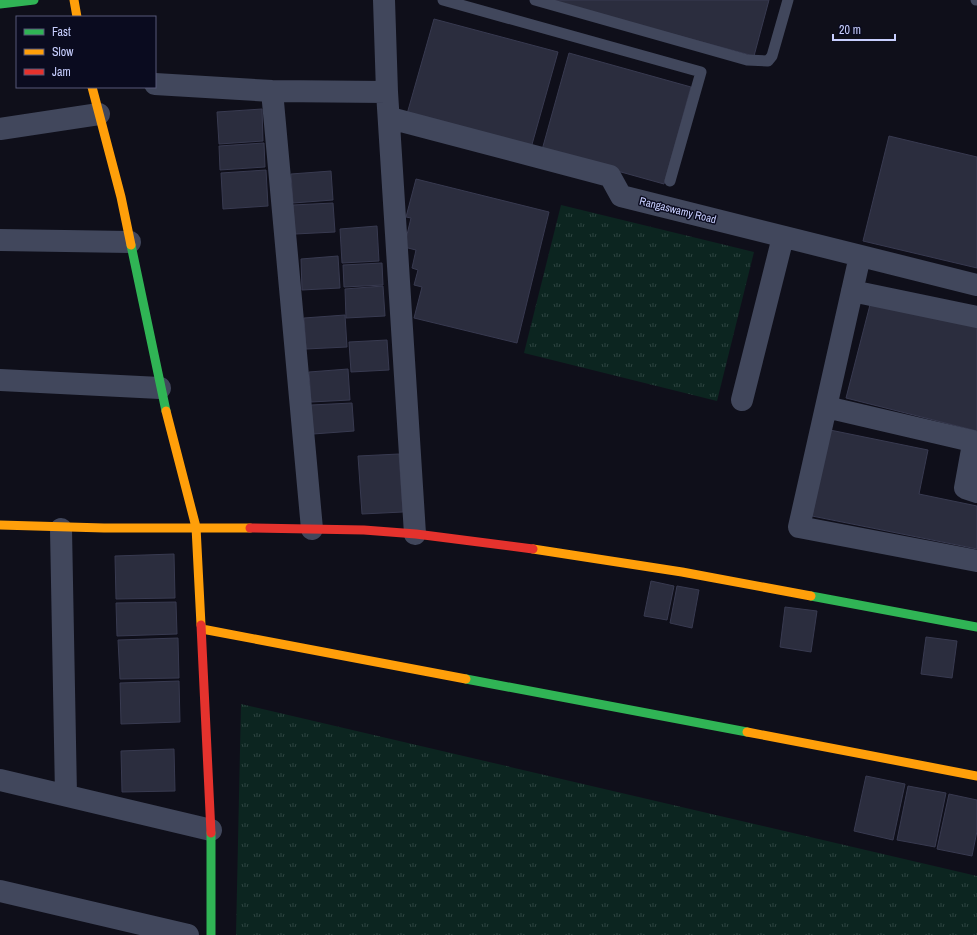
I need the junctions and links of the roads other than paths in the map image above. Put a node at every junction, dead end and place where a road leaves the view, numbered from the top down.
1 (34, 0) edge
2 (74, 0) edge
3 (384, 0) edge
4 (443, 0) edge
5 (535, 0) edge
6 (788, 0) edge
7 (0, 4) edge
8 (77, 16) edge
9 (156, 84) edge
10 (92, 88) edge
11 (272, 91) junction
12 (387, 92) junction
13 (99, 114) junction
14 (390, 118) junction
15 (0, 129) edge
16 (670, 182) dead end
17 (783, 237) junction
18 (0, 240) edge
19 (130, 242) junction
20 (860, 256) junction
21 (977, 285) edge
22 (852, 291) junction
23 (977, 317) edge
24 (0, 380) edge
25 (160, 388) junction
26 (742, 400) dead end
27 (826, 407) junction
28 (977, 492) edge
29 (0, 525) edge
30 (196, 528) junction
31 (61, 529) junction
32 (312, 529) junction
33 (415, 534) junction
34 (977, 561) edge
35 (977, 627) edge
36 (202, 629) junction
37 (977, 776) edge
38 (0, 780) edge
39 (66, 795) junction
40 (211, 830) junction
41 (0, 891) edge
42 (188, 935) edge
43 (211, 935) edge

1 - 7 street
2 - 8 street
3 - 12 street
4 - 16 lane
5 - 6 lane
9 - 11 street
10 - 13 street
11 - 12 street
11 - 32 street
12 - 14 street
13 - 15 street
13 - 19 street
14 - 17 street, Rangaswamy Road
14 - 33 street
17 - 20 street, Rangaswamy Road
17 - 26 street
18 - 19 street
19 - 25 street
20 - 21 street, Rangaswamy Road
20 - 22 street
22 - 23 street
22 - 27 street
24 - 25 street
25 - 30 street
27 - 28 street
27 - 34 street
29 - 31 street
30 - 31 street
30 - 32 street
30 - 36 street
31 - 39 street
32 - 33 street
33 - 35 street
36 - 37 street
36 - 40 street
38 - 39 street
39 - 40 street
40 - 43 street
41 - 42 street

